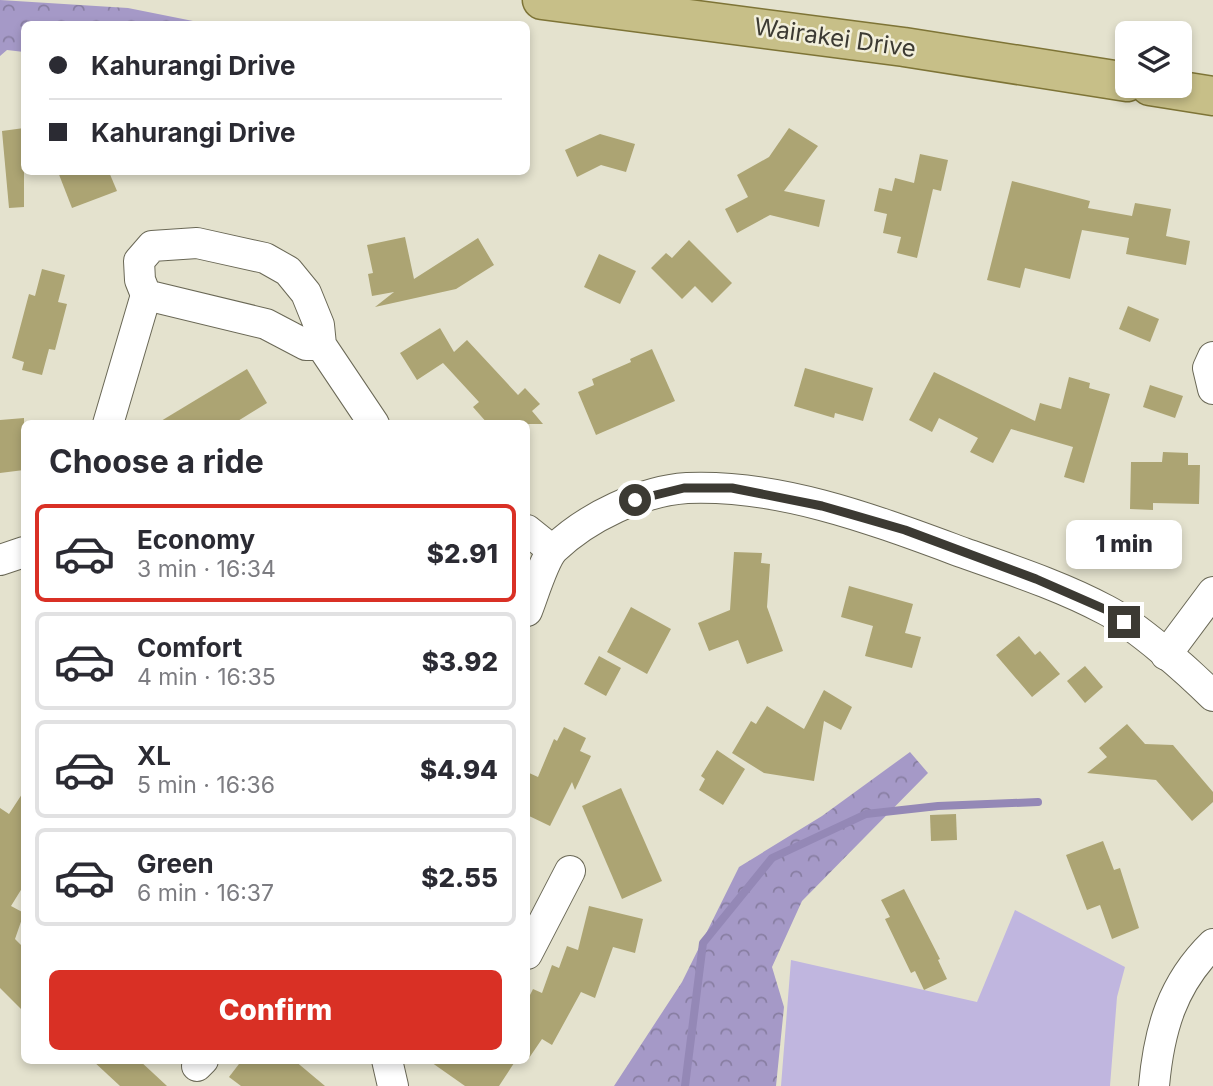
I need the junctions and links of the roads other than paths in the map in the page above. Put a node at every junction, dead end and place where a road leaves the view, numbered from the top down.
1 (542, 0) edge
2 (1115, 80) edge
3 (1192, 93) edge
4 (1213, 96) edge
5 (146, 295) junction
6 (321, 345) junction
7 (1213, 357) edge
8 (1213, 389) edge
9 (109, 420) edge
10 (371, 420) edge
11 (530, 532) edge
12 (552, 550) junction
13 (21, 553) edge
14 (0, 559) edge
15 (1213, 592) edge
16 (530, 604) edge
17 (1166, 655) junction
18 (1213, 696) edge
19 (570, 871) dead end
20 (538, 908) edge
21 (530, 941) edge
22 (1213, 944) edge
23 (388, 1064) edge
24 (393, 1086) edge
25 (1154, 1086) edge

1 - 2 main road, Wairakei Drive
3 - 4 main road
5 - 6 street
5 - 6 street
5 - 9 street
6 - 10 street
7 - 8 street
11 - 12 street
12 - 16 street
12 - 17 street
13 - 14 street
15 - 17 street
17 - 18 street
19 - 20 street
20 - 21 street
22 - 25 street
23 - 24 street

